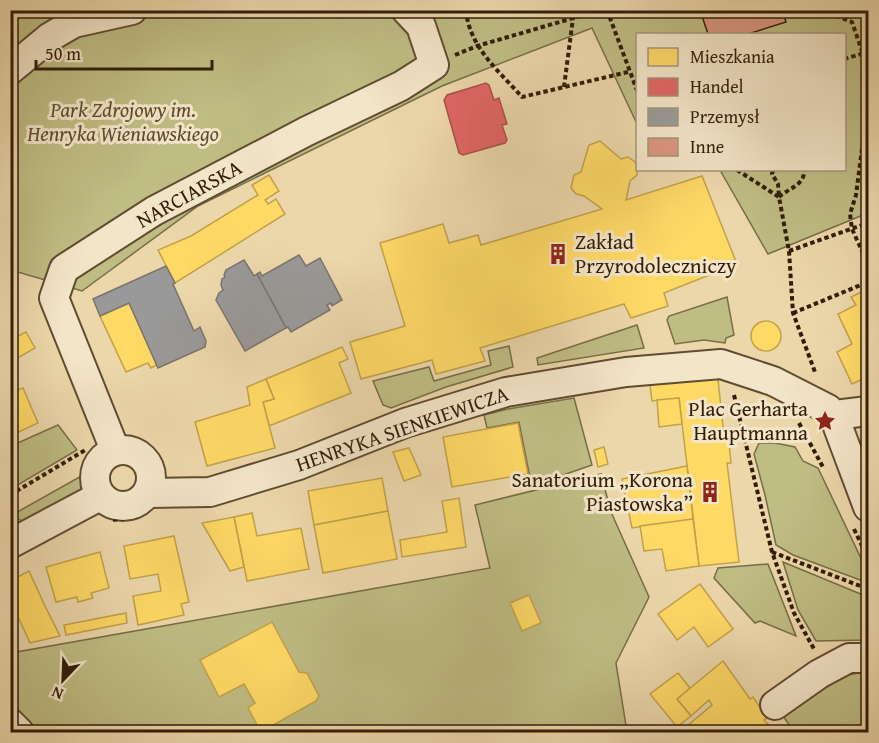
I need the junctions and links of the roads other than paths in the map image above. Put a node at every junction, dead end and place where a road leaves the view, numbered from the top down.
1 (132, 10) edge
2 (406, 10) edge
3 (10, 70) edge
4 (844, 415) edge
5 (113, 442) junction
6 (144, 504) junction
7 (104, 508) junction
8 (861, 517) edge
9 (10, 544) edge
10 (868, 658) edge
11 (775, 705) dead end
12 (10, 723) edge
13 (19, 732) edge

1 - 3 street
2 - 5 street, NARCIARSKA
4 - 6 street, HENRYKA SIENKIEWICZA
4 - 8 street
5 - 6 street
5 - 7 street
6 - 7 street
7 - 9 street
10 - 11 street
12 - 13 street

